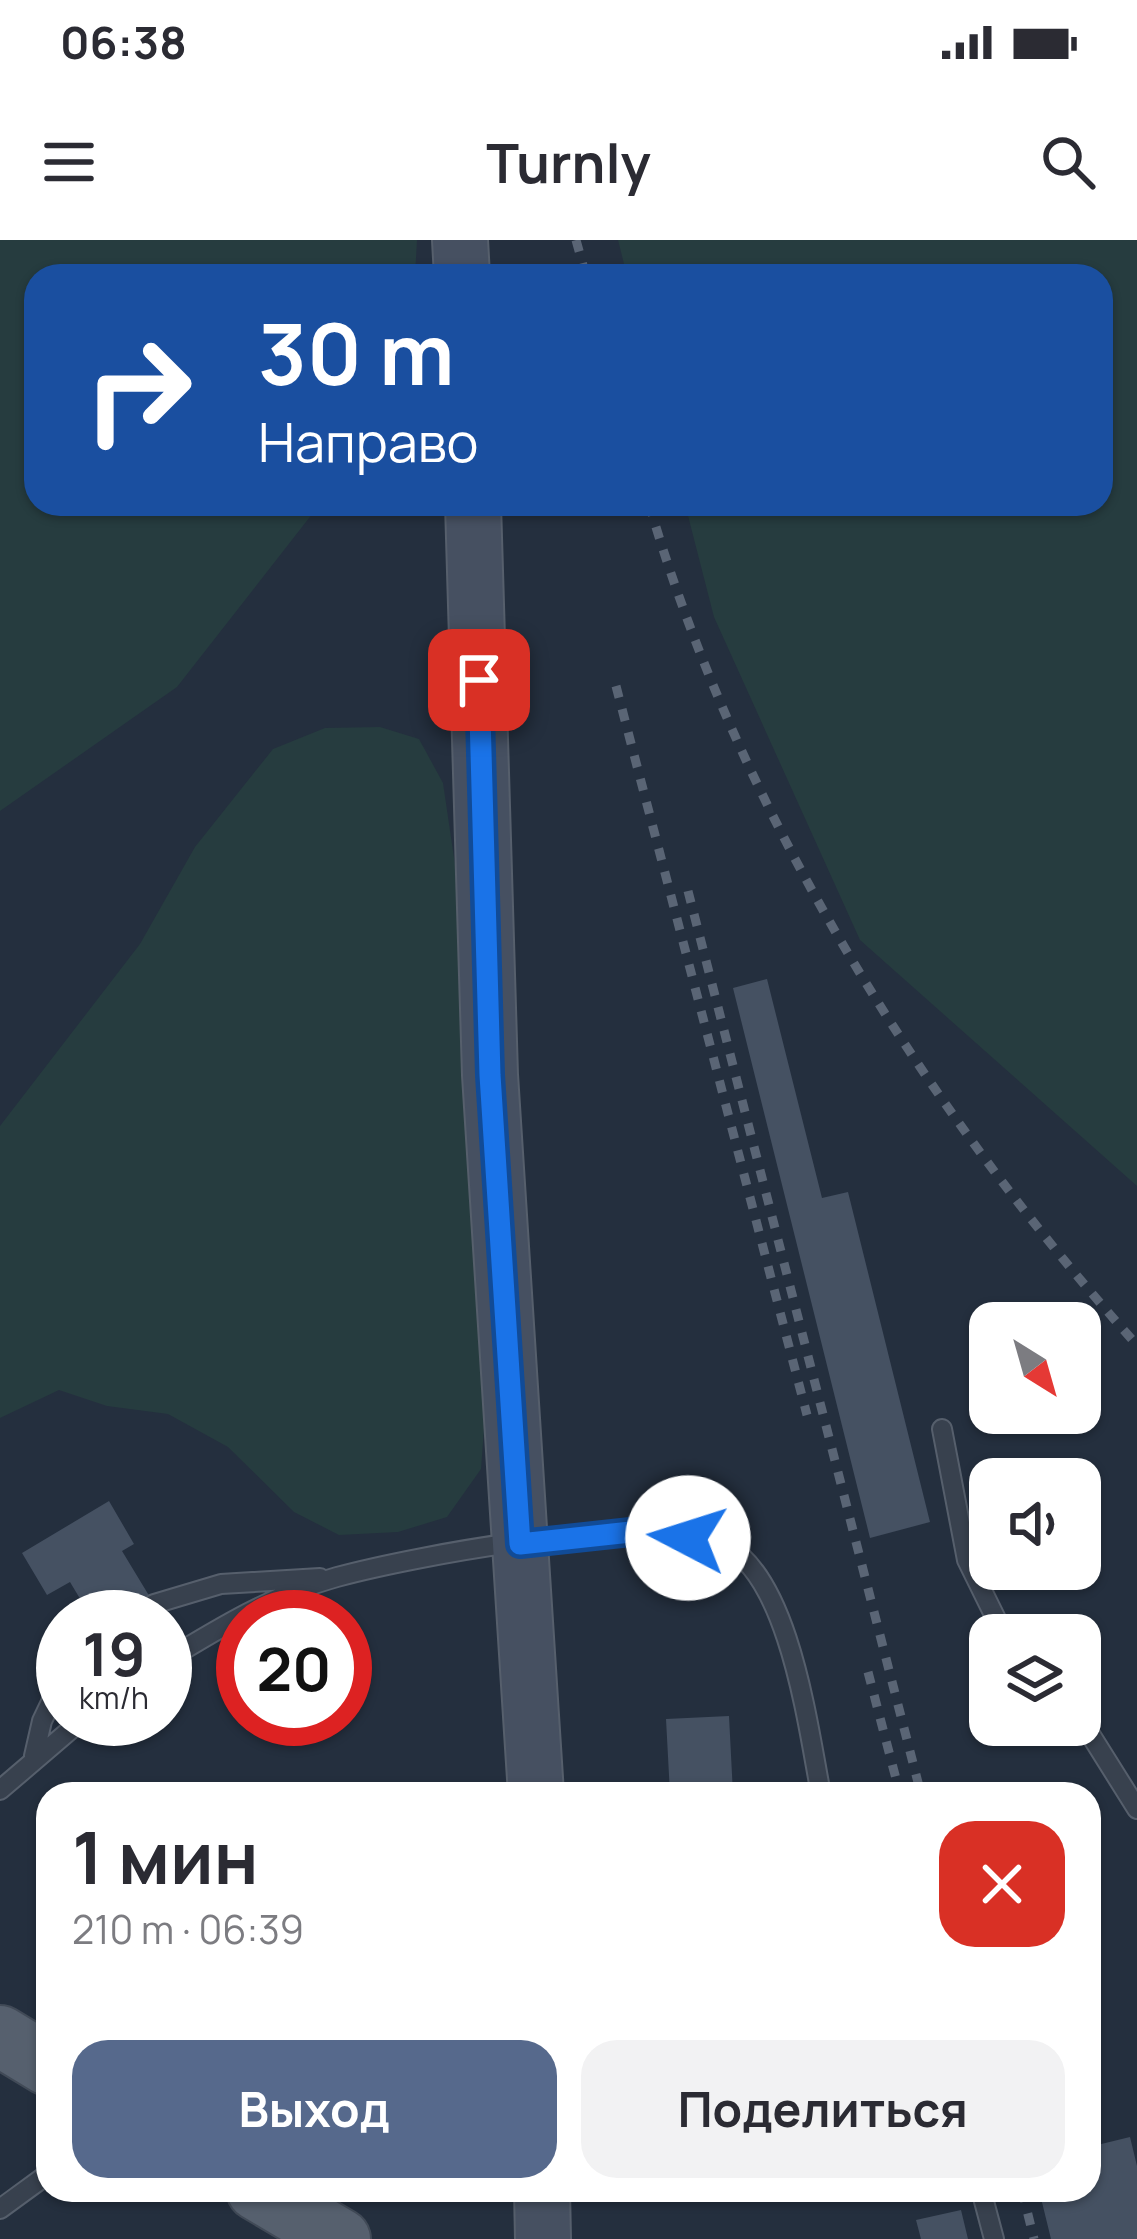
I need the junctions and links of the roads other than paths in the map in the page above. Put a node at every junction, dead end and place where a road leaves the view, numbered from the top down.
1 (473, 516) edge
2 (943, 1429) dead end
3 (520, 1544) junction
4 (337, 1577) junction
5 (192, 1593) edge
6 (994, 1614) edge
7 (192, 1644) edge
8 (36, 1746) edge
9 (47, 1746) edge
10 (1098, 1746) edge
11 (34, 1756) junction
12 (535, 1782) edge
13 (818, 1782) edge
14 (0, 1790) edge
15 (1137, 1809) edge
16 (0, 2036) edge
17 (36, 2058) edge
18 (36, 2183) edge
19 (277, 2202) edge
20 (542, 2202) edge
21 (984, 2202) edge
22 (0, 2209) edge
23 (340, 2239) edge
24 (543, 2239) edge
25 (994, 2239) edge

1 - 3 main road
2 - 6 lane
3 - 4 lane
3 - 12 main road
3 - 13 lane
4 - 5 lane
4 - 7 lane
8 - 11 lane
9 - 11 lane
10 - 15 lane
11 - 14 lane
16 - 17 main road
18 - 22 lane
19 - 23 main road
20 - 24 main road
21 - 25 lane

